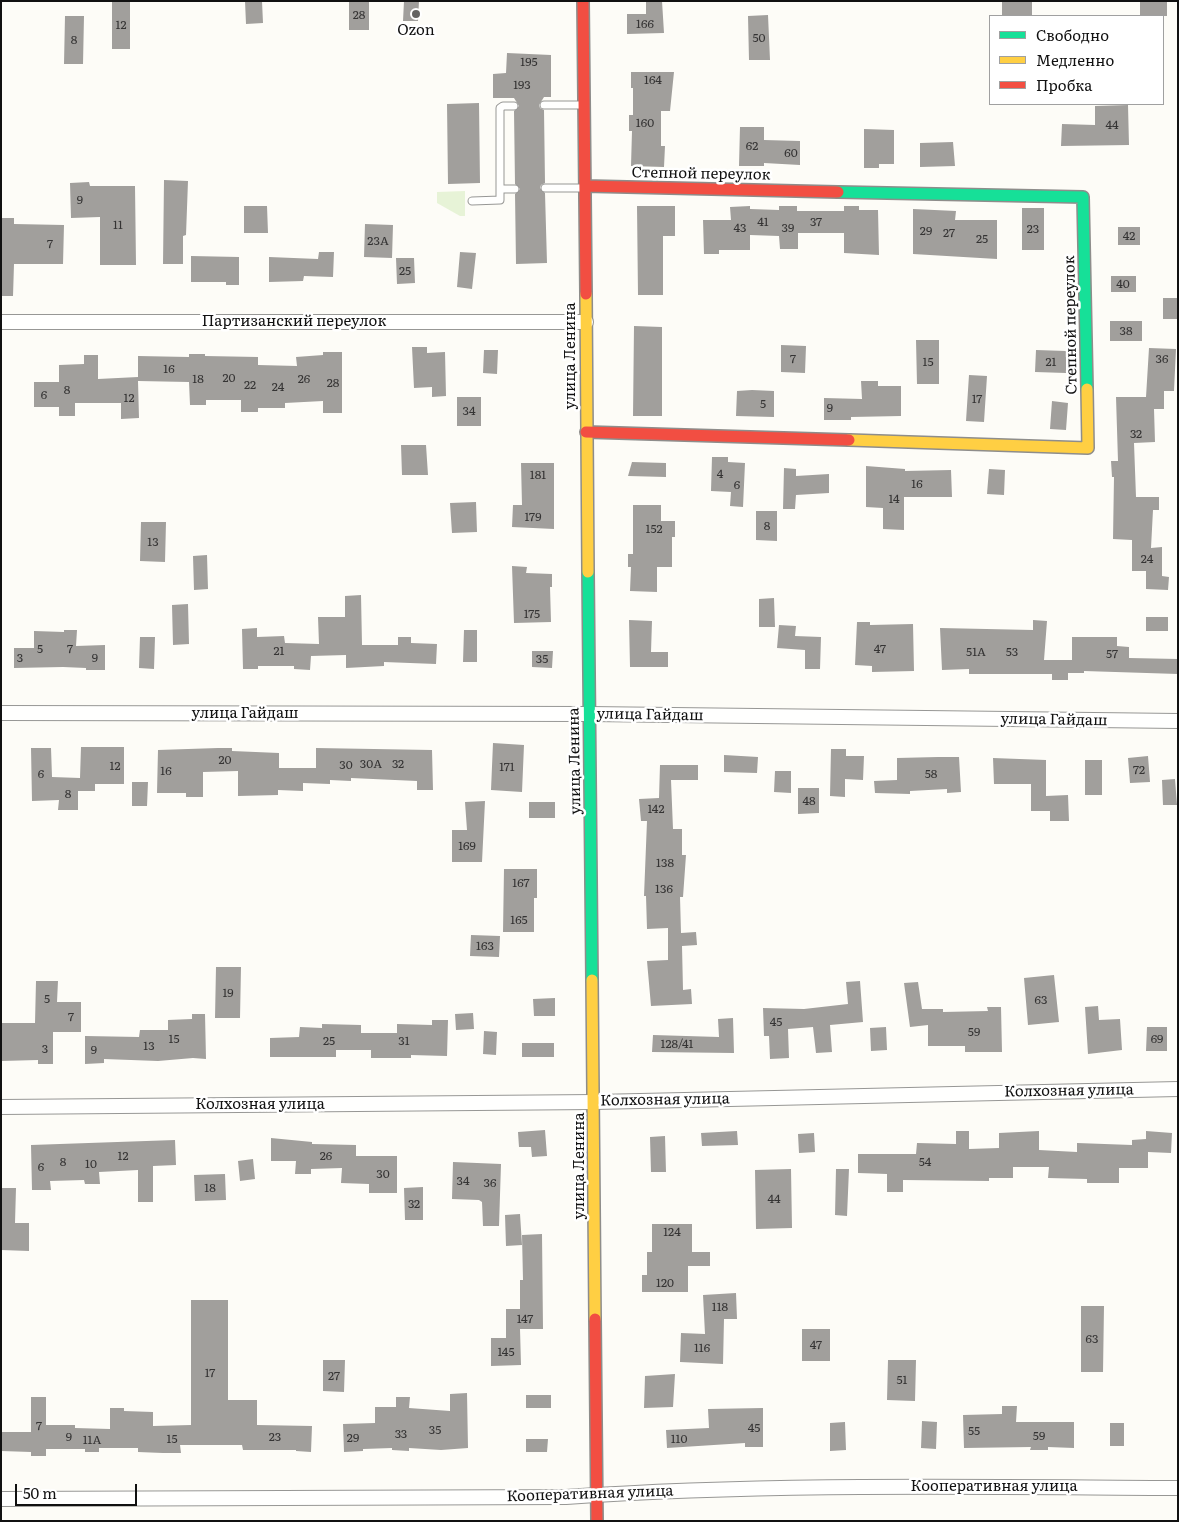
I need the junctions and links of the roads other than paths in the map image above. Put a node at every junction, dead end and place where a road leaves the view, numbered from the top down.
1 (583, 1) edge
2 (584, 104) junction
3 (544, 105) dead end
4 (514, 106) dead end
5 (584, 187) junction
6 (545, 188) dead end
7 (501, 189) junction
8 (515, 189) dead end
9 (472, 201) dead end
10 (1, 322) edge
11 (586, 322) junction
12 (586, 432) junction
13 (1, 713) edge
14 (589, 714) junction
15 (1178, 721) edge
16 (1178, 1088) edge
17 (595, 1102) junction
18 (1, 1107) edge
19 (1178, 1488) edge
20 (597, 1495) junction
21 (1, 1499) edge
22 (597, 1521) edge

1 - 2 street, улица Ленина
2 - 3 lane
2 - 5 street, улица Ленина
4 - 7 lane
5 - 6 lane
5 - 11 street, улица Ленина
5 - 12 street, Степной переулок
7 - 8 lane
7 - 9 lane
10 - 11 street, Партизанский переулок
11 - 12 street, улица Ленина
12 - 14 street, улица Ленина
13 - 14 street, улица Гайдаш
14 - 15 street, улица Гайдаш
14 - 17 street, улица Ленина
16 - 17 street, Колхозная улица
17 - 18 street, Колхозная улица
17 - 20 street, улица Ленина
19 - 20 street, Кооперативная улица
20 - 21 street, Кооперативная улица
20 - 22 street, улица Ленина

